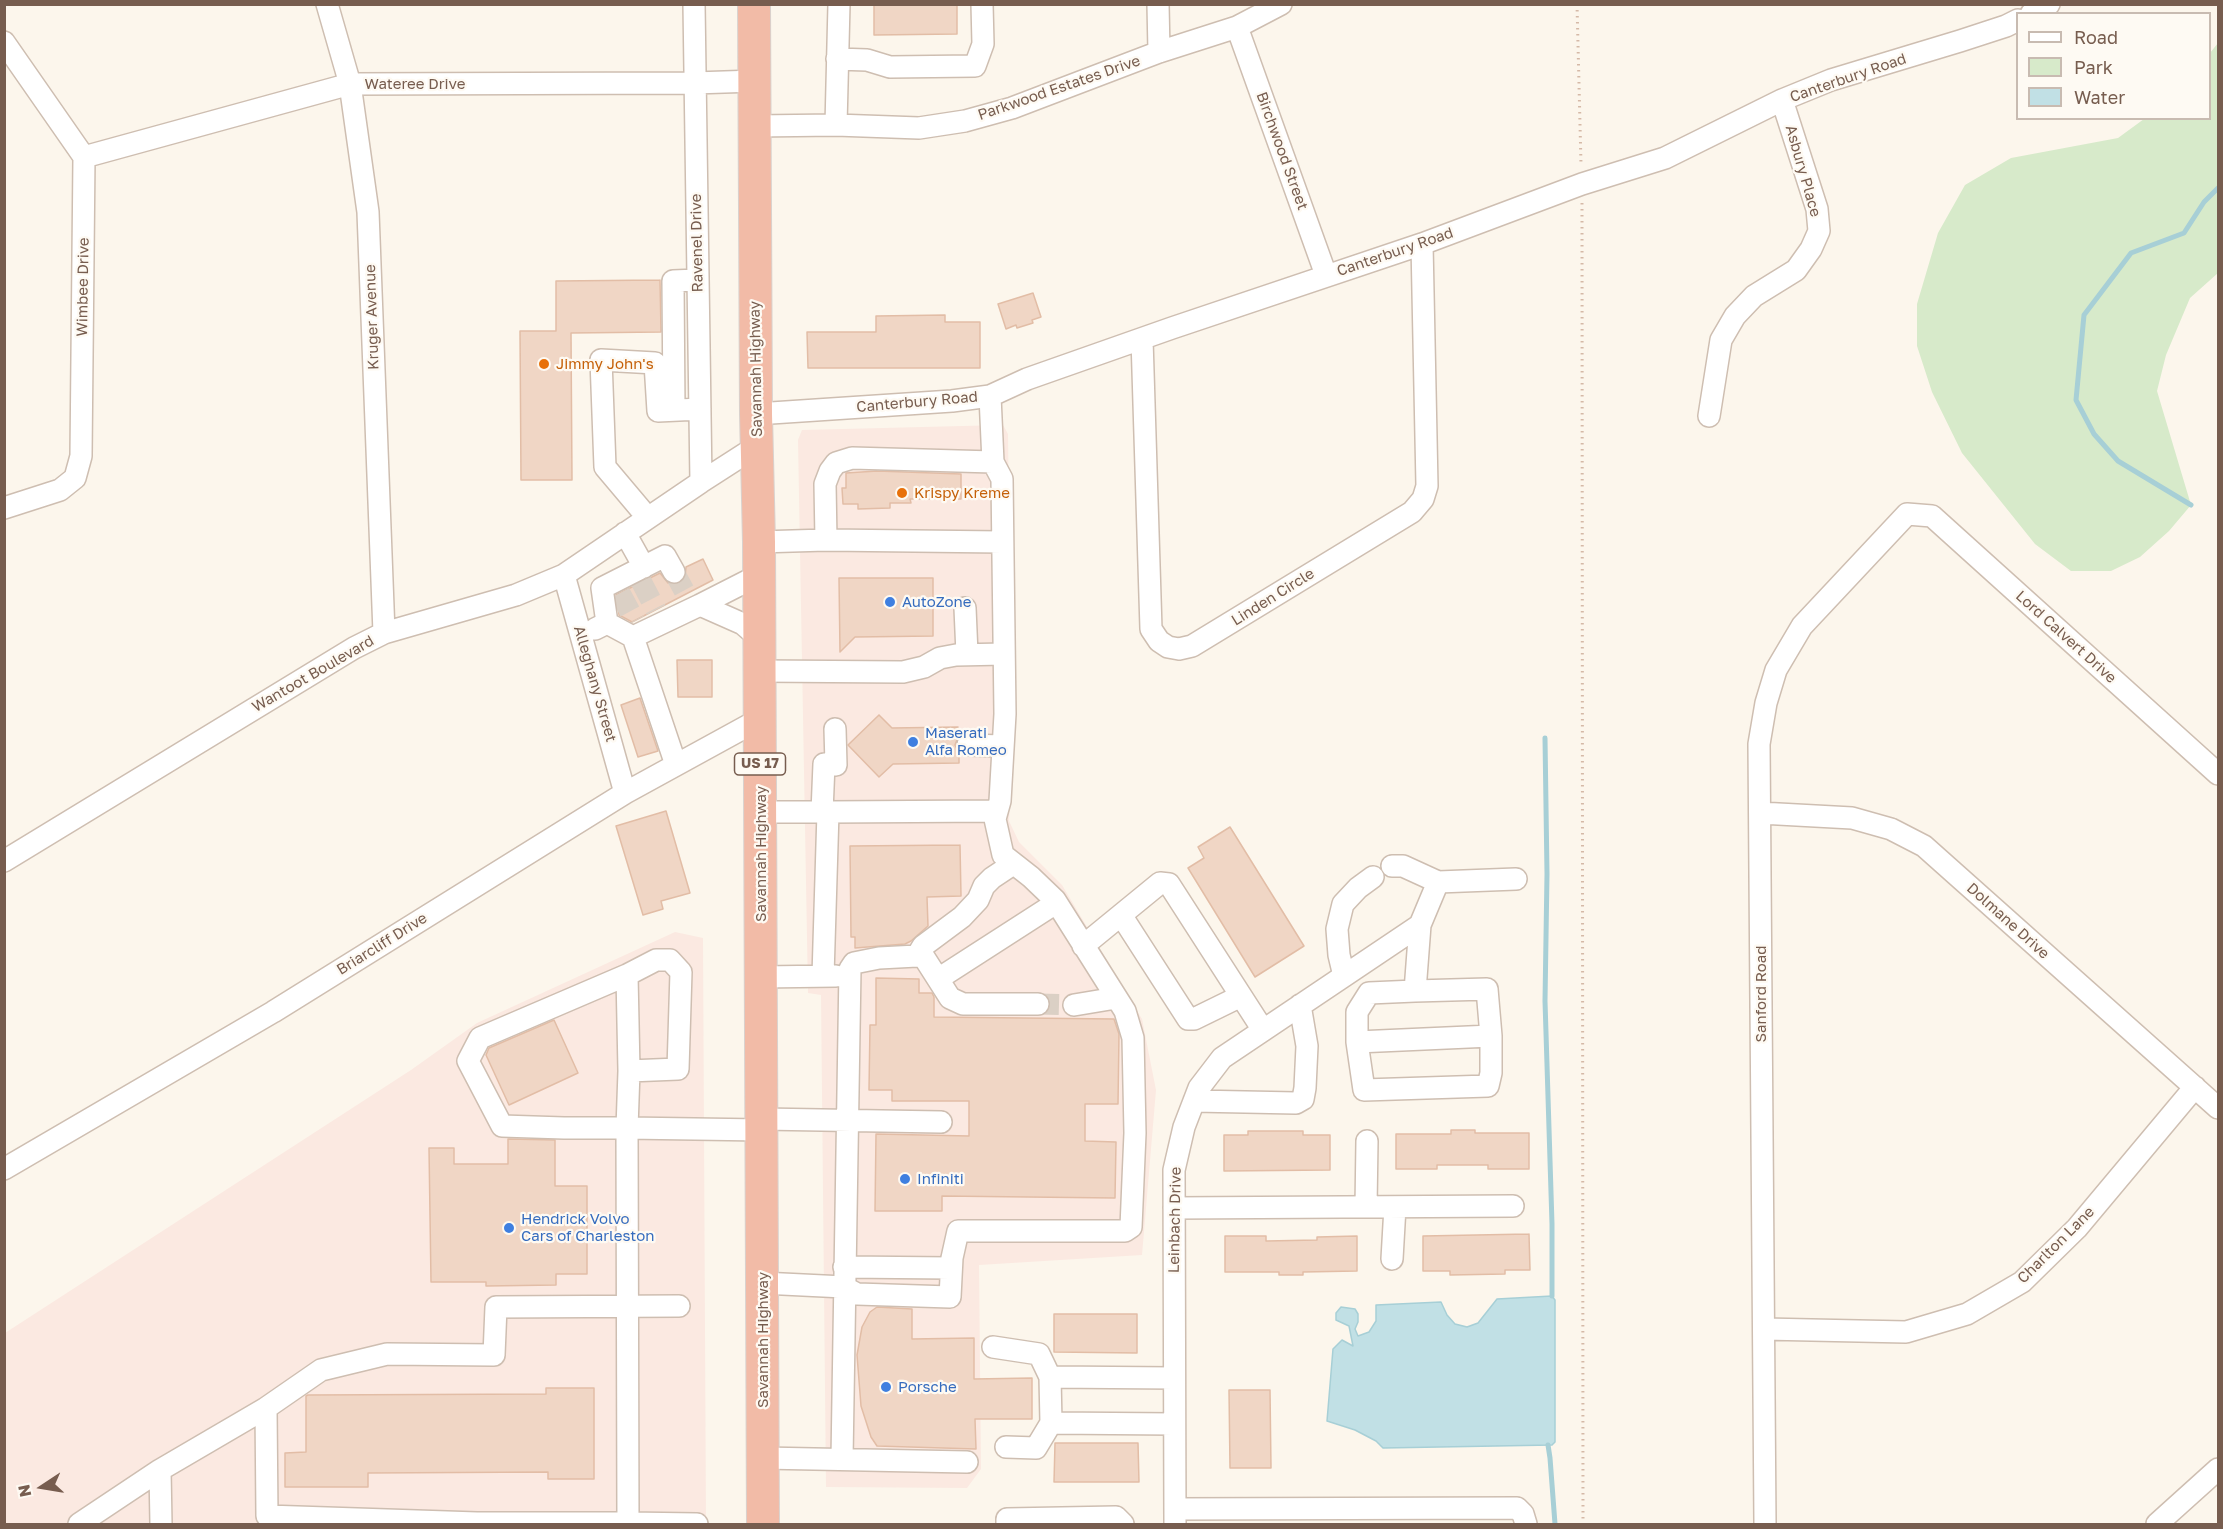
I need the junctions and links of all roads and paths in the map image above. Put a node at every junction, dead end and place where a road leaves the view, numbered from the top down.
1 (327, 4) edge
2 (694, 4) edge
3 (754, 4) edge
4 (838, 4) edge
5 (981, 4) edge
6 (1158, 4) edge
7 (1281, 4) edge
8 (1577, 4) edge
9 (2049, 4) edge
10 (2035, 12) edge
11 (2016, 21) edge
12 (1237, 27) junction
13 (4, 42) edge
14 (1159, 52) junction
15 (837, 59) junction
16 (755, 81) junction
17 (694, 83) junction
18 (350, 84) junction
19 (1782, 100) junction
20 (836, 125) junction
21 (755, 126) junction
22 (84, 157) junction
23 (1582, 184) junction
24 (1422, 244) junction
25 (1326, 275) junction
26 (698, 280) junction
27 (1142, 339) junction
28 (990, 396) junction
29 (700, 409) junction
30 (674, 410) junction
31 (756, 414) junction
32 (1709, 416) dead end
33 (757, 446) junction
34 (993, 462) junction
35 (701, 482) junction
36 (4, 508) edge
37 (1907, 514) joint
38 (648, 518) junction
39 (626, 533) junction
40 (826, 540) junction
41 (759, 542) junction
42 (1002, 542) junction
43 (674, 572) tunnel mouth
44 (640, 573) junction
45 (564, 575) junction
46 (759, 575) junction
47 (692, 602) junction
48 (965, 608) dead end
49 (607, 623) junction
50 (636, 630) junction
51 (384, 633) junction
52 (582, 636) junction
53 (759, 638) junction
54 (967, 654) junction
55 (1004, 654) junction
56 (759, 671) junction
57 (760, 719) junction
58 (835, 729) dead end
59 (968, 745) dead end
60 (1003, 746) junction
61 (676, 765) junction
62 (2218, 774) edge
63 (625, 793) junction
64 (761, 812) junction
65 (825, 812) junction
66 (997, 812) junction
67 (1760, 813) junction
68 (4, 861) edge
69 (1014, 864) junction
70 (1392, 866) dead end
71 (1373, 877) dead end
72 (1516, 879) dead end
73 (1438, 882) junction
74 (1056, 903) junction
75 (1121, 915) junction
76 (1420, 925) junction
77 (1083, 946) junction
78 (921, 951) junction
79 (627, 975) junction
80 (761, 976) junction
81 (824, 976) junction
82 (849, 976) junction
83 (1344, 976) junction
84 (938, 979) junction
85 (1415, 991) junction
86 (1241, 996) junction
87 (1116, 998) junction
88 (1038, 1004) tunnel mouth
89 (1074, 1005) tunnel mouth
90 (1300, 1005) junction
91 (1263, 1030) junction
92 (1491, 1036) junction
93 (1357, 1042) junction
94 (629, 1071) junction
95 (2195, 1087) junction
96 (1194, 1101) junction
97 (2218, 1108) edge
98 (847, 1122) junction
99 (941, 1122) dead end
100 (762, 1125) junction
101 (627, 1128) junction
102 (1367, 1141) dead end
103 (4, 1168) edge
104 (1513, 1206) dead end
105 (1366, 1207) junction
106 (1395, 1207) junction
107 (1174, 1208) junction
108 (1392, 1259) dead end
109 (951, 1268) junction
110 (844, 1277) junction
111 (762, 1283) junction
112 (627, 1305) junction
113 (679, 1306) dead end
114 (1764, 1329) junction
115 (993, 1347) dead end
116 (1050, 1377) junction
117 (1174, 1378) junction
118 (266, 1408) junction
119 (1051, 1423) junction
120 (1174, 1424) junction
121 (1006, 1447) dead end
122 (763, 1458) junction
123 (842, 1459) junction
124 (967, 1462) dead end
125 (2218, 1469) edge
126 (160, 1470) junction
127 (1521, 1516) edge
128 (1175, 1517) edge
129 (1230, 1517) edge
130 (628, 1523) edge
131 (79, 1524) edge
132 (161, 1524) edge
133 (697, 1524) edge
134 (763, 1524) edge
135 (1007, 1524) edge
136 (1123, 1524) edge
137 (1583, 1524) edge
138 (1765, 1524) edge
139 (2157, 1524) edge

1 - 18 street, Kruger Avenue
2 - 17 street, Ravenel Drive
3 - 16 highway, Savannah Highway / US 17
4 - 15 street
5 - 15 street
6 - 14 street
7 - 12 street, Parkwood Estates Drive
8 - 23 path
9 - 10 street
11 - 19 street, Canterbury Road
12 - 14 street, Parkwood Estates Drive
12 - 25 street, Birchwood Street
13 - 22 street
14 - 20 street, Parkwood Estates Drive
15 - 20 street
16 - 17 street, Wateree Drive
16 - 21 highway, Savannah Highway / US 17
17 - 18 street, Wateree Drive
17 - 26 street, Ravenel Drive
18 - 22 street, Wateree Drive
18 - 51 street, Kruger Avenue
19 - 23 street, Canterbury Road
19 - 32 street, Asbury Place
20 - 21 street, Parkwood Estates Drive
21 - 31 highway, Savannah Highway / US 17
22 - 36 street, Wimbee Drive
23 - 24 street, Canterbury Road
23 - 137 path
24 - 25 street, Canterbury Road
24 - 27 street, Linden Circle
25 - 27 street, Canterbury Road
26 - 29 street, Ravenel Drive
26 - 30 street
27 - 28 street, Canterbury Road
28 - 31 street, Canterbury Road
28 - 34 street
29 - 30 street
29 - 35 street, Ravenel Drive
30 - 38 street
31 - 33 highway, Savannah Highway / US 17
33 - 35 street, Wantoot Boulevard
33 - 41 highway, Savannah Highway / US 17
34 - 40 street
34 - 42 street
35 - 38 street, Wantoot Boulevard
37 - 62 street, Lord Calvert Drive
37 - 67 street, Sanford Road
38 - 39 street, Wantoot Boulevard
39 - 44 street
39 - 45 street, Wantoot Boulevard
40 - 41 street
40 - 42 street
41 - 46 highway, Savannah Highway / US 17
42 - 55 street
43 - 44 street
44 - 49 street
45 - 51 street, Wantoot Boulevard
45 - 52 street, Alleghany Street
46 - 47 street
46 - 53 highway, Savannah Highway / US 17
47 - 50 street
47 - 53 street
48 - 54 street
49 - 50 street
49 - 52 street
50 - 61 street
51 - 68 street, Wantoot Boulevard
52 - 63 street, Alleghany Street
53 - 56 highway, Savannah Highway / US 17
54 - 55 street
54 - 56 street
55 - 60 street
56 - 57 highway, Savannah Highway / US 17
57 - 61 street, Briarcliff Drive
57 - 64 highway, Savannah Highway / US 17
58 - 65 street
59 - 60 street
60 - 66 street
61 - 63 street, Briarcliff Drive
63 - 103 street, Briarcliff Drive
64 - 65 street
64 - 80 highway, Savannah Highway / US 17
65 - 66 street
65 - 81 street
66 - 69 street
67 - 95 street, Dolmane Drive
67 - 114 street, Sanford Road
69 - 74 street
69 - 78 street
70 - 73 street
71 - 83 street
72 - 73 street
73 - 76 street
74 - 77 street
74 - 84 street
75 - 77 street
75 - 86 street
75 - 86 street
76 - 83 street, Leinbach Drive
76 - 85 street
77 - 87 street
78 - 82 street
78 - 84 street
79 - 94 street
79 - 94 street
79 - 101 street
80 - 81 street
80 - 100 highway, Savannah Highway / US 17
81 - 82 street
82 - 98 street
83 - 90 street, Leinbach Drive
84 - 88 street
85 - 92 street
85 - 93 street
86 - 91 street
87 - 89 street
87 - 109 street
90 - 91 street, Leinbach Drive
90 - 96 street
91 - 96 street, Leinbach Drive
92 - 93 street
92 - 93 street
94 - 101 street
95 - 97 street, Dolmane Drive
95 - 114 street, Charlton Lane
96 - 107 street, Leinbach Drive
98 - 99 street
98 - 100 street
98 - 110 street
100 - 101 street
100 - 111 highway, Savannah Highway / US 17
101 - 112 street
102 - 105 street
104 - 106 street
105 - 106 street
105 - 107 street
106 - 108 street
107 - 117 street, Leinbach Drive
109 - 110 street
109 - 110 street
110 - 111 street
110 - 123 street
111 - 122 highway, Savannah Highway / US 17
112 - 113 street
112 - 118 street
112 - 130 street
114 - 138 street, Sanford Road
115 - 116 street
116 - 117 street
116 - 119 street
117 - 120 street, Leinbach Drive
118 - 126 street
118 - 130 street
119 - 120 street
119 - 121 street
120 - 128 street, Leinbach Drive
122 - 123 street
122 - 134 highway, Savannah Highway / US 17
123 - 124 street
125 - 139 street
126 - 131 street
126 - 132 street
127 - 129 street
128 - 129 street
130 - 133 street
135 - 136 street

